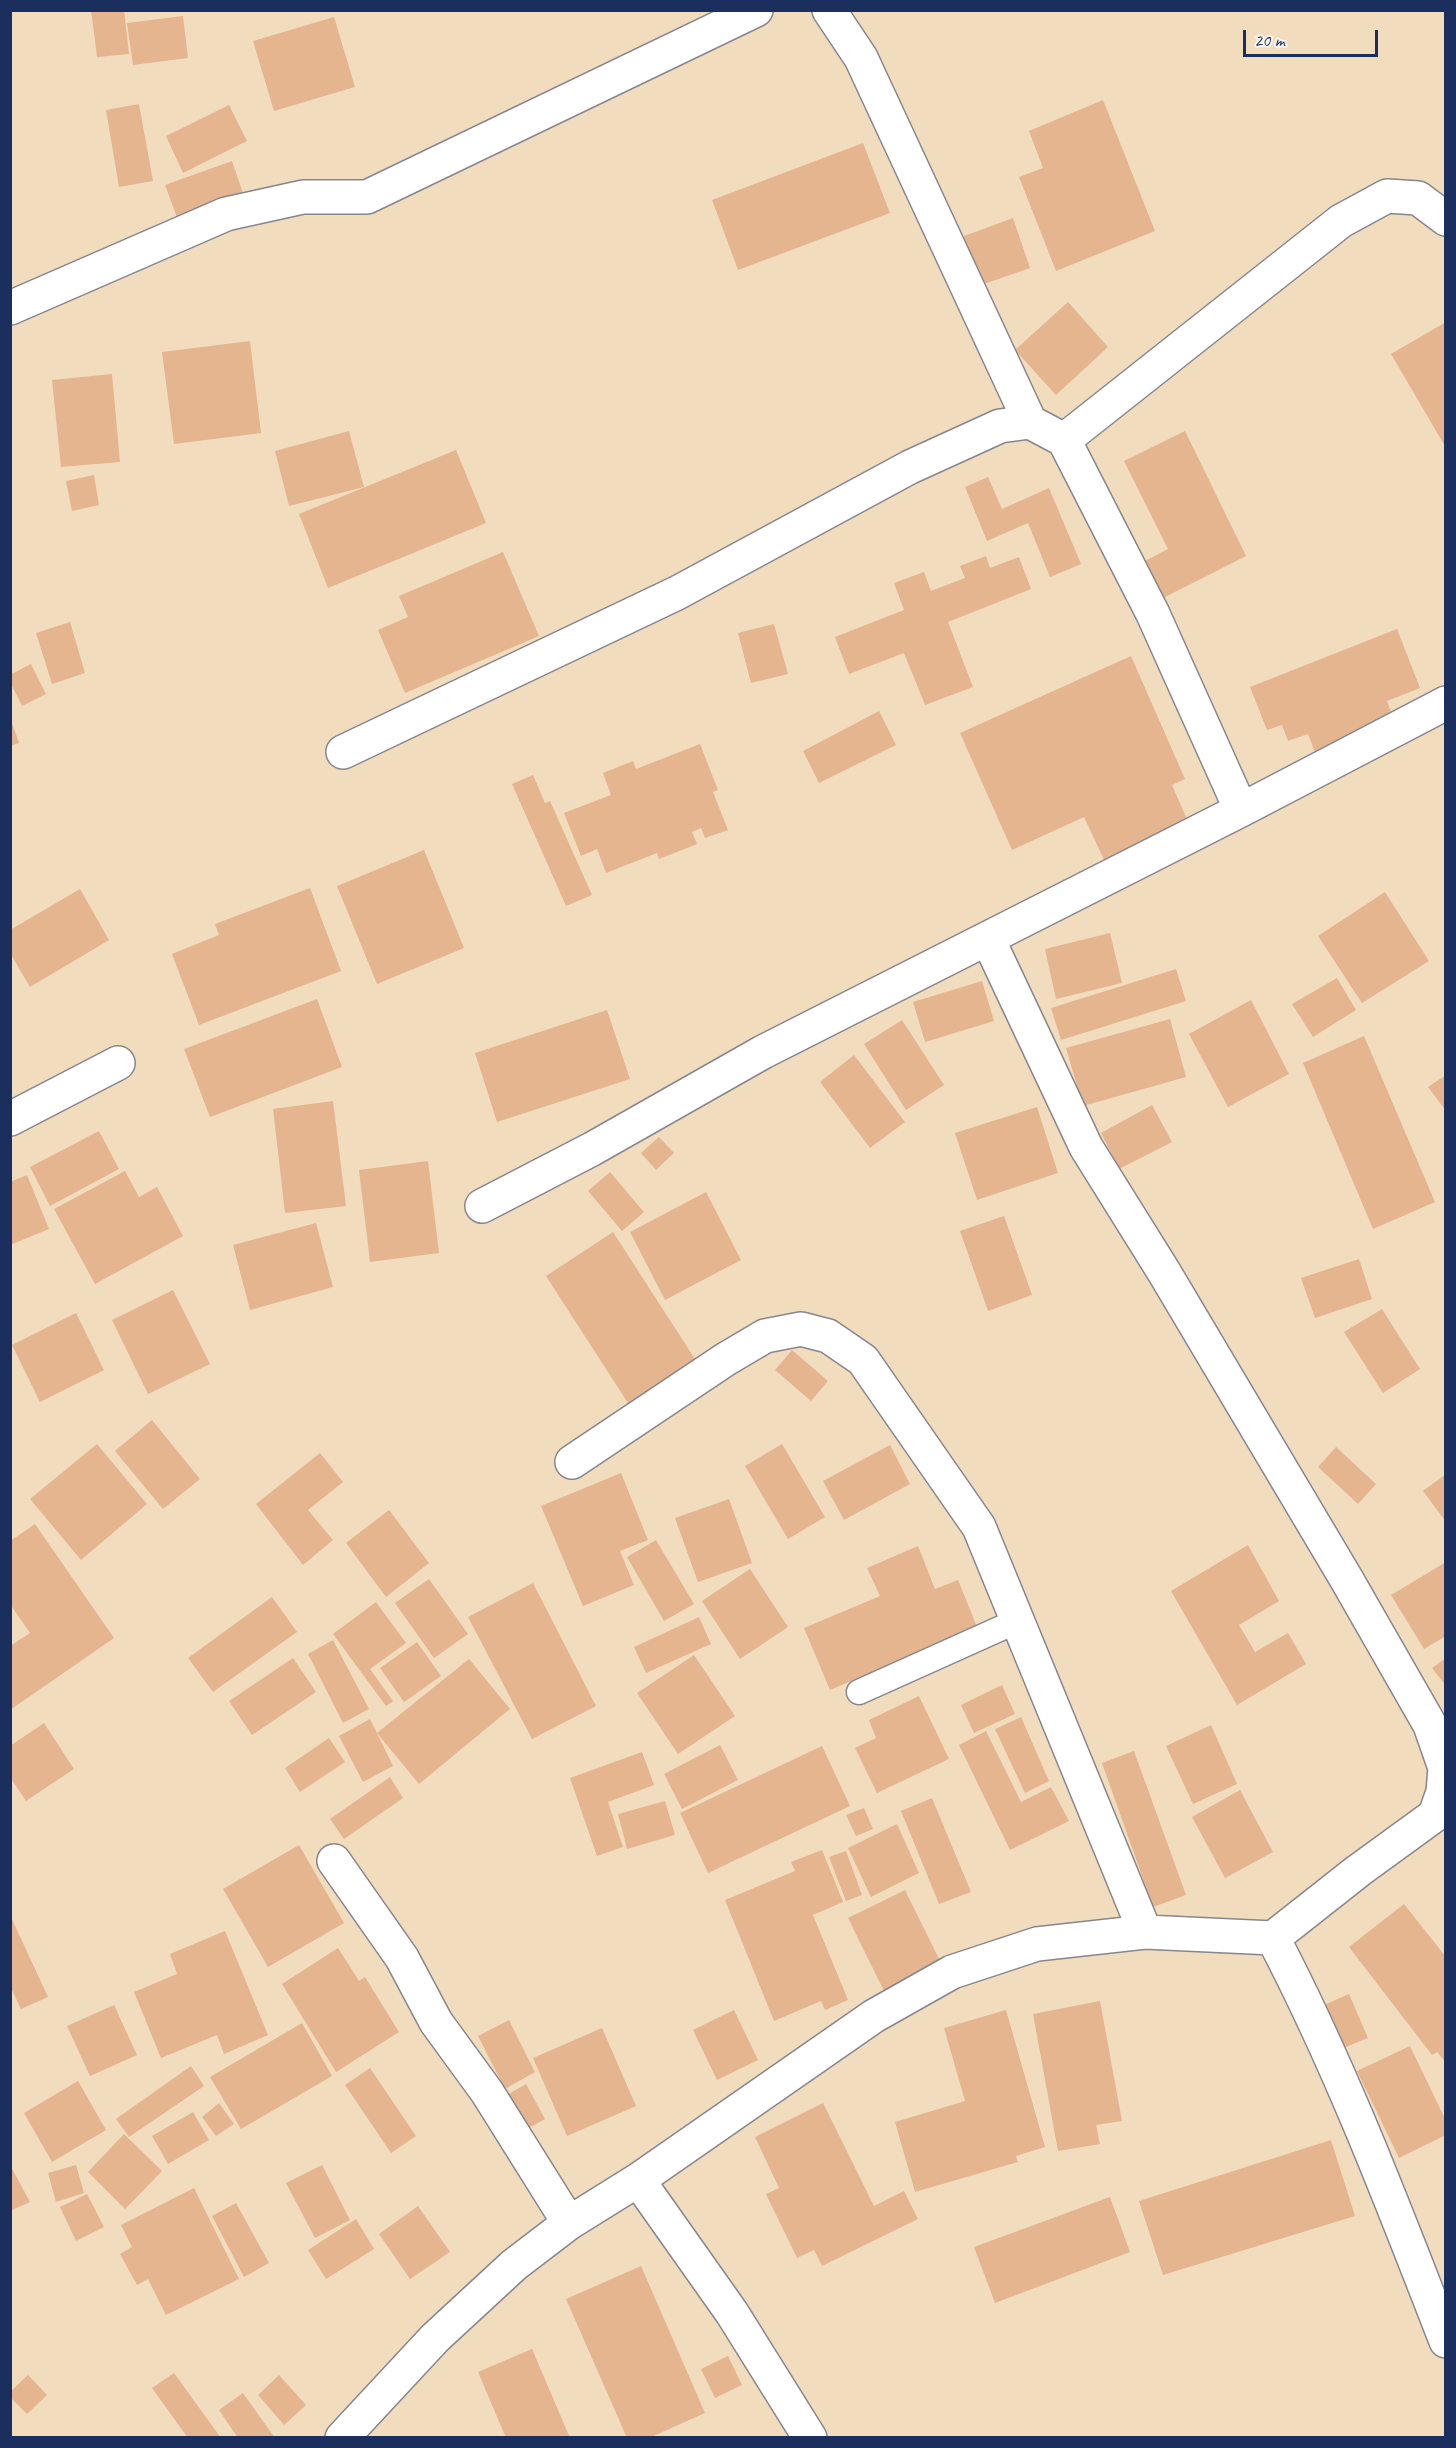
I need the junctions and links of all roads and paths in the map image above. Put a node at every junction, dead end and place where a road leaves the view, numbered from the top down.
1 (756, 10) edge
2 (829, 10) edge
3 (1446, 219) edge
4 (10, 309) edge
5 (1030, 422) junction
6 (1064, 440) junction
7 (1446, 703) edge
8 (343, 752) dead end
9 (1241, 810) junction
10 (988, 939) junction
11 (118, 1063) dead end
12 (10, 1119) edge
13 (482, 1206) dead end
14 (572, 1462) dead end
15 (1017, 1621) junction
16 (860, 1692) dead end
17 (334, 1861) dead end
18 (1145, 1932) junction
19 (1273, 1938) junction
20 (638, 2180) junction
21 (569, 2223) junction
22 (1446, 2342) edge
23 (342, 2438) edge
24 (810, 2438) edge

1 - 4 street
2 - 5 street
3 - 6 street
5 - 6 street
5 - 8 street
6 - 9 street
7 - 9 street
9 - 10 street
10 - 13 street
10 - 19 street
11 - 12 street
14 - 15 street
15 - 16 lane
15 - 18 street
17 - 21 street
18 - 19 street
18 - 20 street
19 - 22 street
20 - 21 street
20 - 24 street
21 - 23 street

